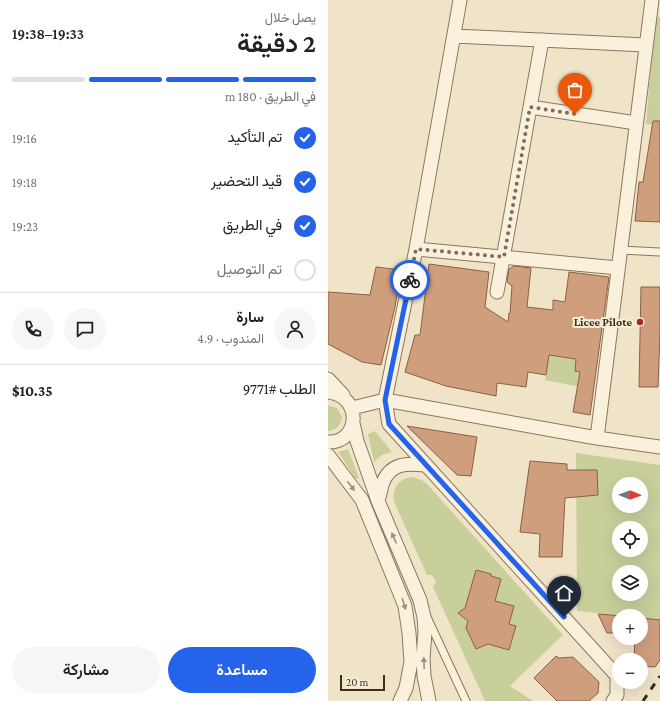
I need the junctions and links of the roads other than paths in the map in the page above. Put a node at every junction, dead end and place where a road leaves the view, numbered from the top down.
1 (460, 0) edge
2 (652, 0) edge
3 (454, 36) junction
4 (542, 40) junction
5 (646, 46) junction
6 (530, 107) junction
7 (636, 123) junction
8 (416, 249) junction
9 (620, 250) junction
10 (660, 252) edge
11 (504, 257) junction
12 (618, 268) junction
13 (497, 292) dead end
14 (328, 379) edge
15 (328, 392) edge
16 (385, 400) junction
17 (349, 404) junction
18 (353, 423) junction
19 (596, 438) junction
20 (328, 442) edge
21 (660, 446) edge
22 (328, 455) edge
23 (424, 465) junction
24 (378, 501) junction
25 (420, 600) junction
26 (400, 701) edge
27 (429, 701) edge
28 (466, 701) edge
29 (613, 701) edge

1 - 3 street
2 - 5 street
3 - 4 street
3 - 8 street
4 - 5 street
4 - 6 street
5 - 7 street
6 - 7 street
6 - 11 street
7 - 9 street
8 - 11 street
8 - 16 street
9 - 10 lane
9 - 12 street
11 - 12 street
11 - 13 street
12 - 19 street
14 - 17 street
15 - 17 street
16 - 17 street
16 - 19 street
16 - 23 street
17 - 18 street
18 - 20 street
18 - 24 street
19 - 21 street
22 -> 26 street
23 - 24 street
23 - 29 street
25 -> 24 street
27 -> 25 street
25 - 28 lane

